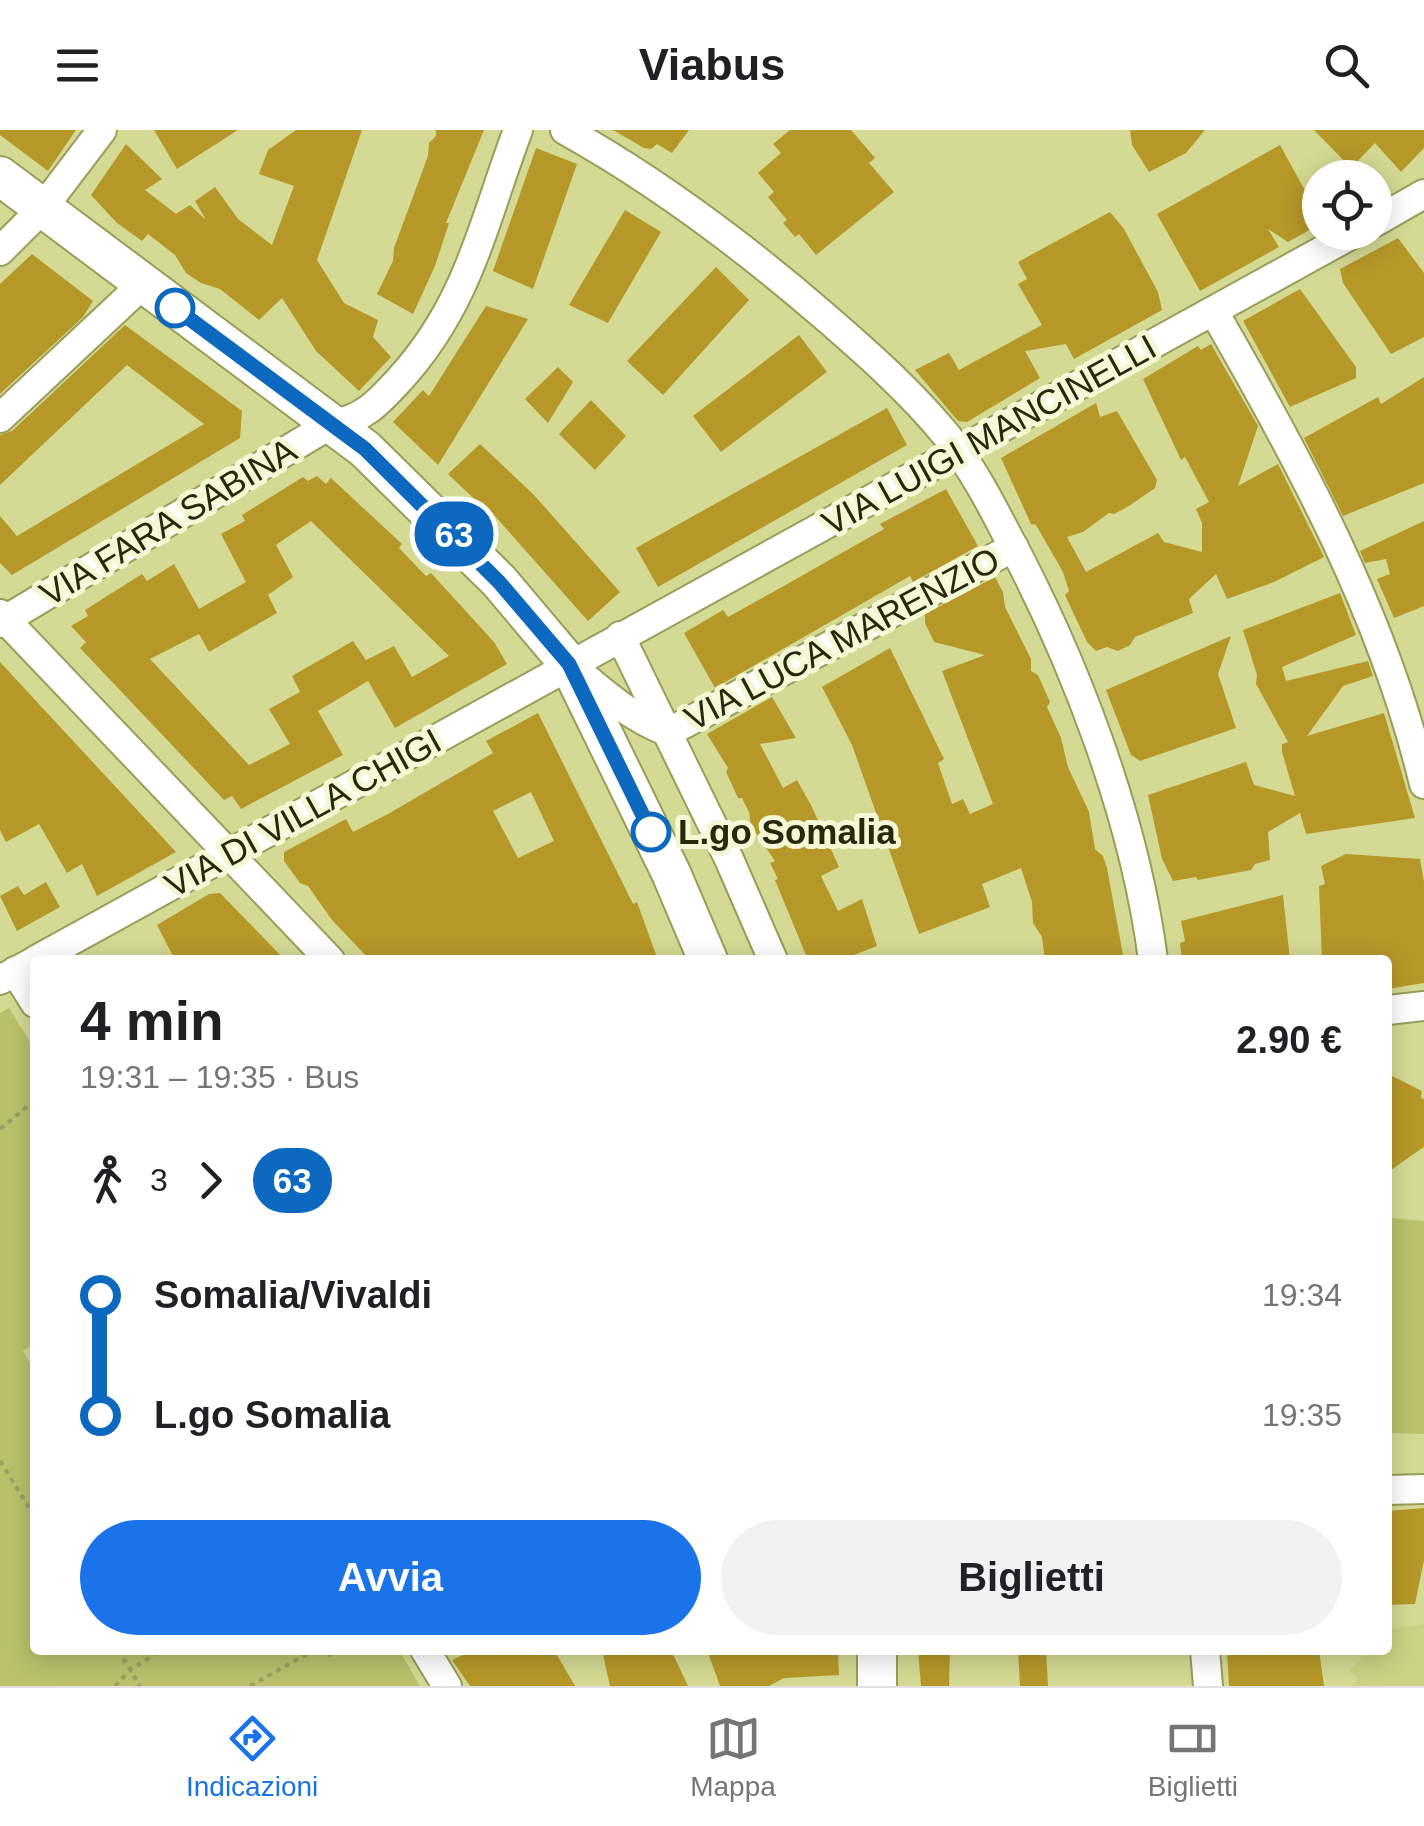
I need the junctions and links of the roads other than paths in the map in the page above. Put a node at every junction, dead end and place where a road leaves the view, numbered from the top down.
1 (102, 130) edge
2 (518, 130) edge
3 (565, 130) edge
4 (0, 176) edge
5 (1424, 194) edge
6 (42, 209) junction
7 (1392, 212) edge
8 (1324, 250) edge
9 (0, 251) edge
10 (143, 284) junction
11 (1214, 312) junction
12 (0, 418) edge
13 (331, 424) junction
14 (958, 452) junction
15 (1014, 547) junction
16 (2, 619) edge
17 (620, 636) junction
18 (569, 664) junction
19 (669, 732) junction
20 (1424, 784) edge
21 (230, 855) junction
22 (46, 955) edge
23 (325, 955) edge
24 (706, 955) edge
25 (771, 955) edge
26 (1151, 955) edge
27 (1424, 1006) edge
28 (1392, 1010) edge
29 (1424, 1489) edge
30 (1392, 1490) edge
31 (430, 1655) edge
32 (877, 1655) edge
33 (1206, 1655) edge
34 (447, 1686) edge
35 (877, 1686) edge
36 (1208, 1686) edge

1 - 6 street
2 - 13 street, VIA FARA SABINA
3 - 14 street
4 - 6 main road
5 - 7 street
6 - 9 street
6 - 10 main road
8 - 11 street, VIA LUIGI MANCINELLI
10 - 12 street
10 - 13 main road
11 - 14 street, VIA LUIGI MANCINELLI
11 - 20 street
13 - 16 street, VIA FARA SABINA
13 - 18 main road
14 - 15 street
14 - 17 street, VIA LUIGI MANCINELLI
15 - 19 street, VIA LUCA MARENZIO
15 - 26 street
16 - 21 street
17 - 18 street, VIA LUIGI MANCINELLI
17 - 19 street
18 - 19 street
18 - 21 street, VIA DI VILLA CHIGI
18 - 24 main road
19 - 25 street
21 - 22 street, VIA DI VILLA CHIGI
21 - 23 street
27 - 28 street
29 - 30 street
31 - 34 street
32 - 35 main road
33 - 36 street

